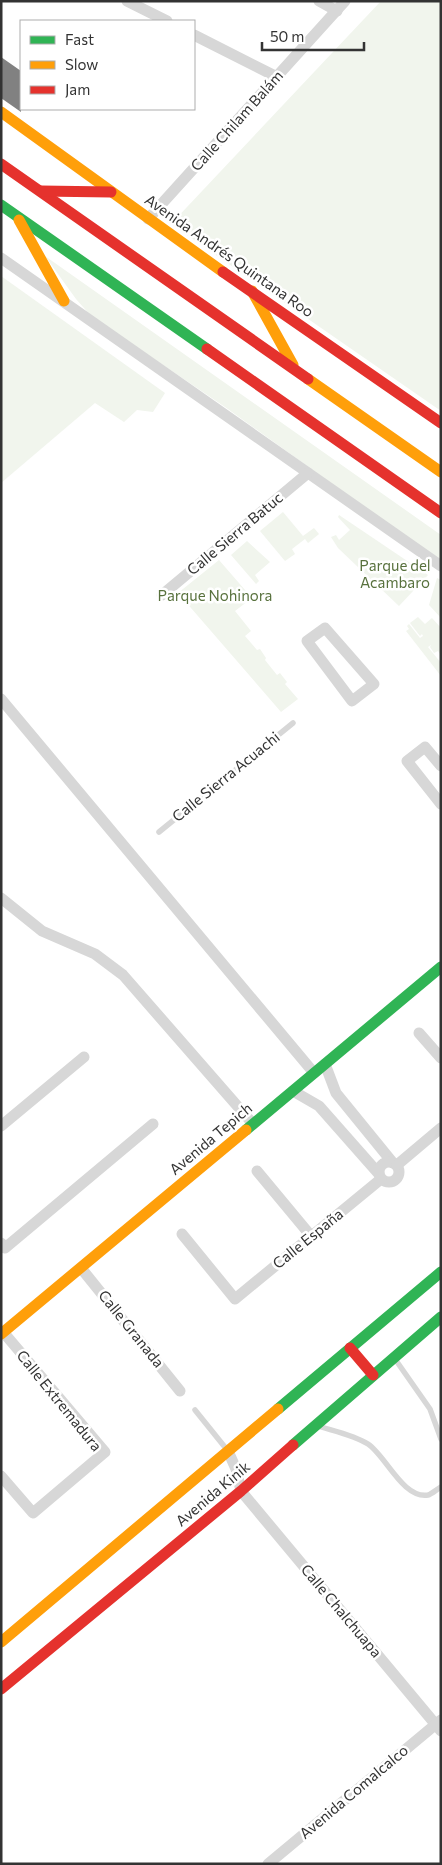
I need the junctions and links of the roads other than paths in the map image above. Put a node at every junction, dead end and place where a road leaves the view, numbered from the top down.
1 (127, 1) edge
2 (319, 1) edge
3 (345, 1) edge
4 (337, 11) junction
5 (165, 20) edge
6 (195, 35) edge
7 (277, 76) junction
8 (1, 112) edge
9 (1, 164) edge
10 (41, 191) junction
11 (112, 192) junction
12 (1, 205) edge
13 (16, 215) junction
14 (148, 219) junction
15 (1, 258) edge
16 (252, 291) junction
17 (64, 302) junction
18 (296, 370) junction
19 (435, 413) edge
20 (441, 423) edge
21 (441, 472) edge
22 (308, 473) junction
23 (441, 513) edge
24 (441, 566) edge
25 (162, 595) dead end
26 (1, 699) edge
27 (352, 701) joint
28 (293, 723) dead end
29 (441, 766) edge
30 (441, 804) edge
31 (159, 832) dead end
32 (1, 898) edge
33 (441, 967) edge
34 (419, 1033) dead end
35 (84, 1056) dead end
36 (441, 1058) edge
37 (325, 1064) junction
38 (314, 1073) junction
39 (293, 1091) junction
40 (153, 1124) dead end
41 (253, 1124) junction
42 (1, 1126) edge
43 (441, 1128) edge
44 (384, 1150) junction
45 (367, 1162) junction
46 (395, 1164) junction
47 (257, 1171) dead end
48 (380, 1177) junction
49 (182, 1234) dead end
50 (311, 1236) junction
51 (1, 1243) edge
52 (81, 1268) junction
53 (441, 1272) edge
54 (441, 1317) edge
55 (2, 1332) edge
56 (350, 1348) junction
57 (393, 1358) junction
58 (373, 1375) junction
59 (180, 1391) dead end
60 (195, 1410) dead end
61 (316, 1425) junction
62 (441, 1439) edge
63 (228, 1450) junction
64 (1, 1476) edge
65 (441, 1487) edge
66 (241, 1491) junction
67 (1, 1642) edge
68 (1, 1689) edge
69 (439, 1725) edge
70 (268, 1864) edge

1 - 5 street
2 - 4 street
3 - 4 street, Calle Chilam Balám
4 - 7 street, Calle Chilam Balám
6 - 7 street
7 - 14 street, Calle Chilam Balám
8 - 11 main road, Avenida Andrés Quintana Roo
9 - 10 main road
10 - 11 main road
10 - 18 main road
11 - 14 main road, Avenida Andrés Quintana Roo
12 - 13 main road
13 - 17 main road
13 - 23 main road
14 - 16 main road, Avenida Andrés Quintana Roo
15 - 17 street
16 - 18 main road
16 - 19 main road, Avenida Andrés Quintana Roo
17 - 22 street
18 - 21 main road
19 - 20 main road, Avenida Andrés Quintana Roo
22 - 24 street
22 - 25 street, Calle Sierra Batuc
26 - 38 street
27 - 27 street
28 - 31 lane, Calle Sierra Acuachi
29 - 30 street
32 - 41 street
33 - 37 main road, Avenida Tepich
34 - 36 street
35 - 42 street
37 - 38 main road, Avenida Tepich
37 - 44 street
38 - 39 main road, Avenida Tepich
39 - 41 main road, Avenida Tepich
39 - 45 street
40 - 51 street
41 - 52 main road, Avenida Tepich
43 - 46 street, Calle España
44 - 45 street
44 - 46 street
45 - 48 street
46 - 48 street, Calle España
46 - 48 street, Calle España
47 - 50 street
48 - 50 street, Calle España
49 - 50 street, Calle España
52 - 55 main road, Avenida Tepich
52 - 59 street, Calle Granada
53 - 56 main road, Avenida Kinik
54 - 57 main road, Avenida Kinik
55 - 64 street, Calle Extremadura
56 - 58 main road
56 - 63 main road, Avenida Kinik
57 - 58 main road, Avenida Kinik
57 - 62 lane
58 - 61 main road, Avenida Kinik
60 - 63 lane
61 - 65 lane
61 - 66 main road, Avenida Kinik
63 - 66 street
63 - 67 main road, Avenida Kinik
66 - 68 main road, Avenida Kinik
66 - 69 street, Calle Chalchuapa
69 - 70 street, Avenida Comalcalco

